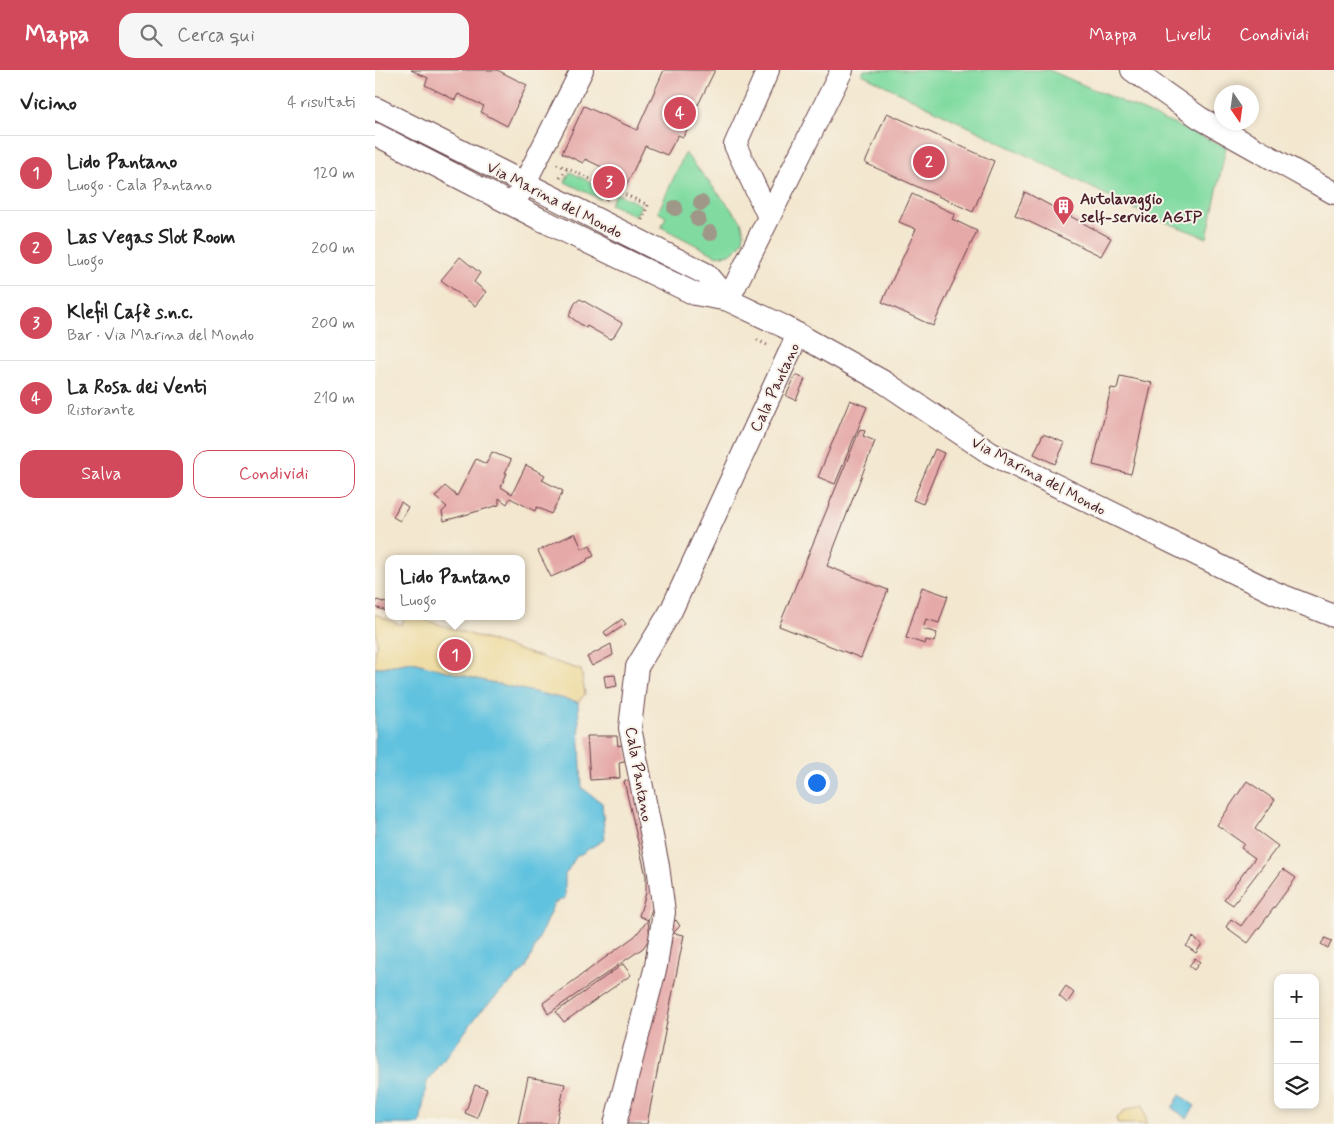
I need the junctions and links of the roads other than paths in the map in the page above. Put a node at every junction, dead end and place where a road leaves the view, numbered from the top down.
1 (768, 70) edge
2 (843, 70) edge
3 (1132, 70) edge
4 (580, 71) edge
5 (375, 108) edge
6 (375, 134) edge
7 (524, 184) junction
8 (1334, 192) edge
9 (513, 205) junction
10 (769, 218) junction
11 (728, 300) junction
12 (798, 334) junction
13 (1334, 616) edge
14 (615, 1124) edge

1 - 10 street
2 - 10 street
3 - 8 street
4 - 7 street
5 - 7 street, Via Marina del Mondo
6 - 9 street, Via Marina del Mondo
7 - 9 street
7 - 11 street, Via Marina del Mondo
9 - 11 street, Via Marina del Mondo
10 - 11 street
11 - 12 street, Via Marina del Mondo
12 - 13 street, Via Marina del Mondo
12 - 14 street, Cala Pantano

